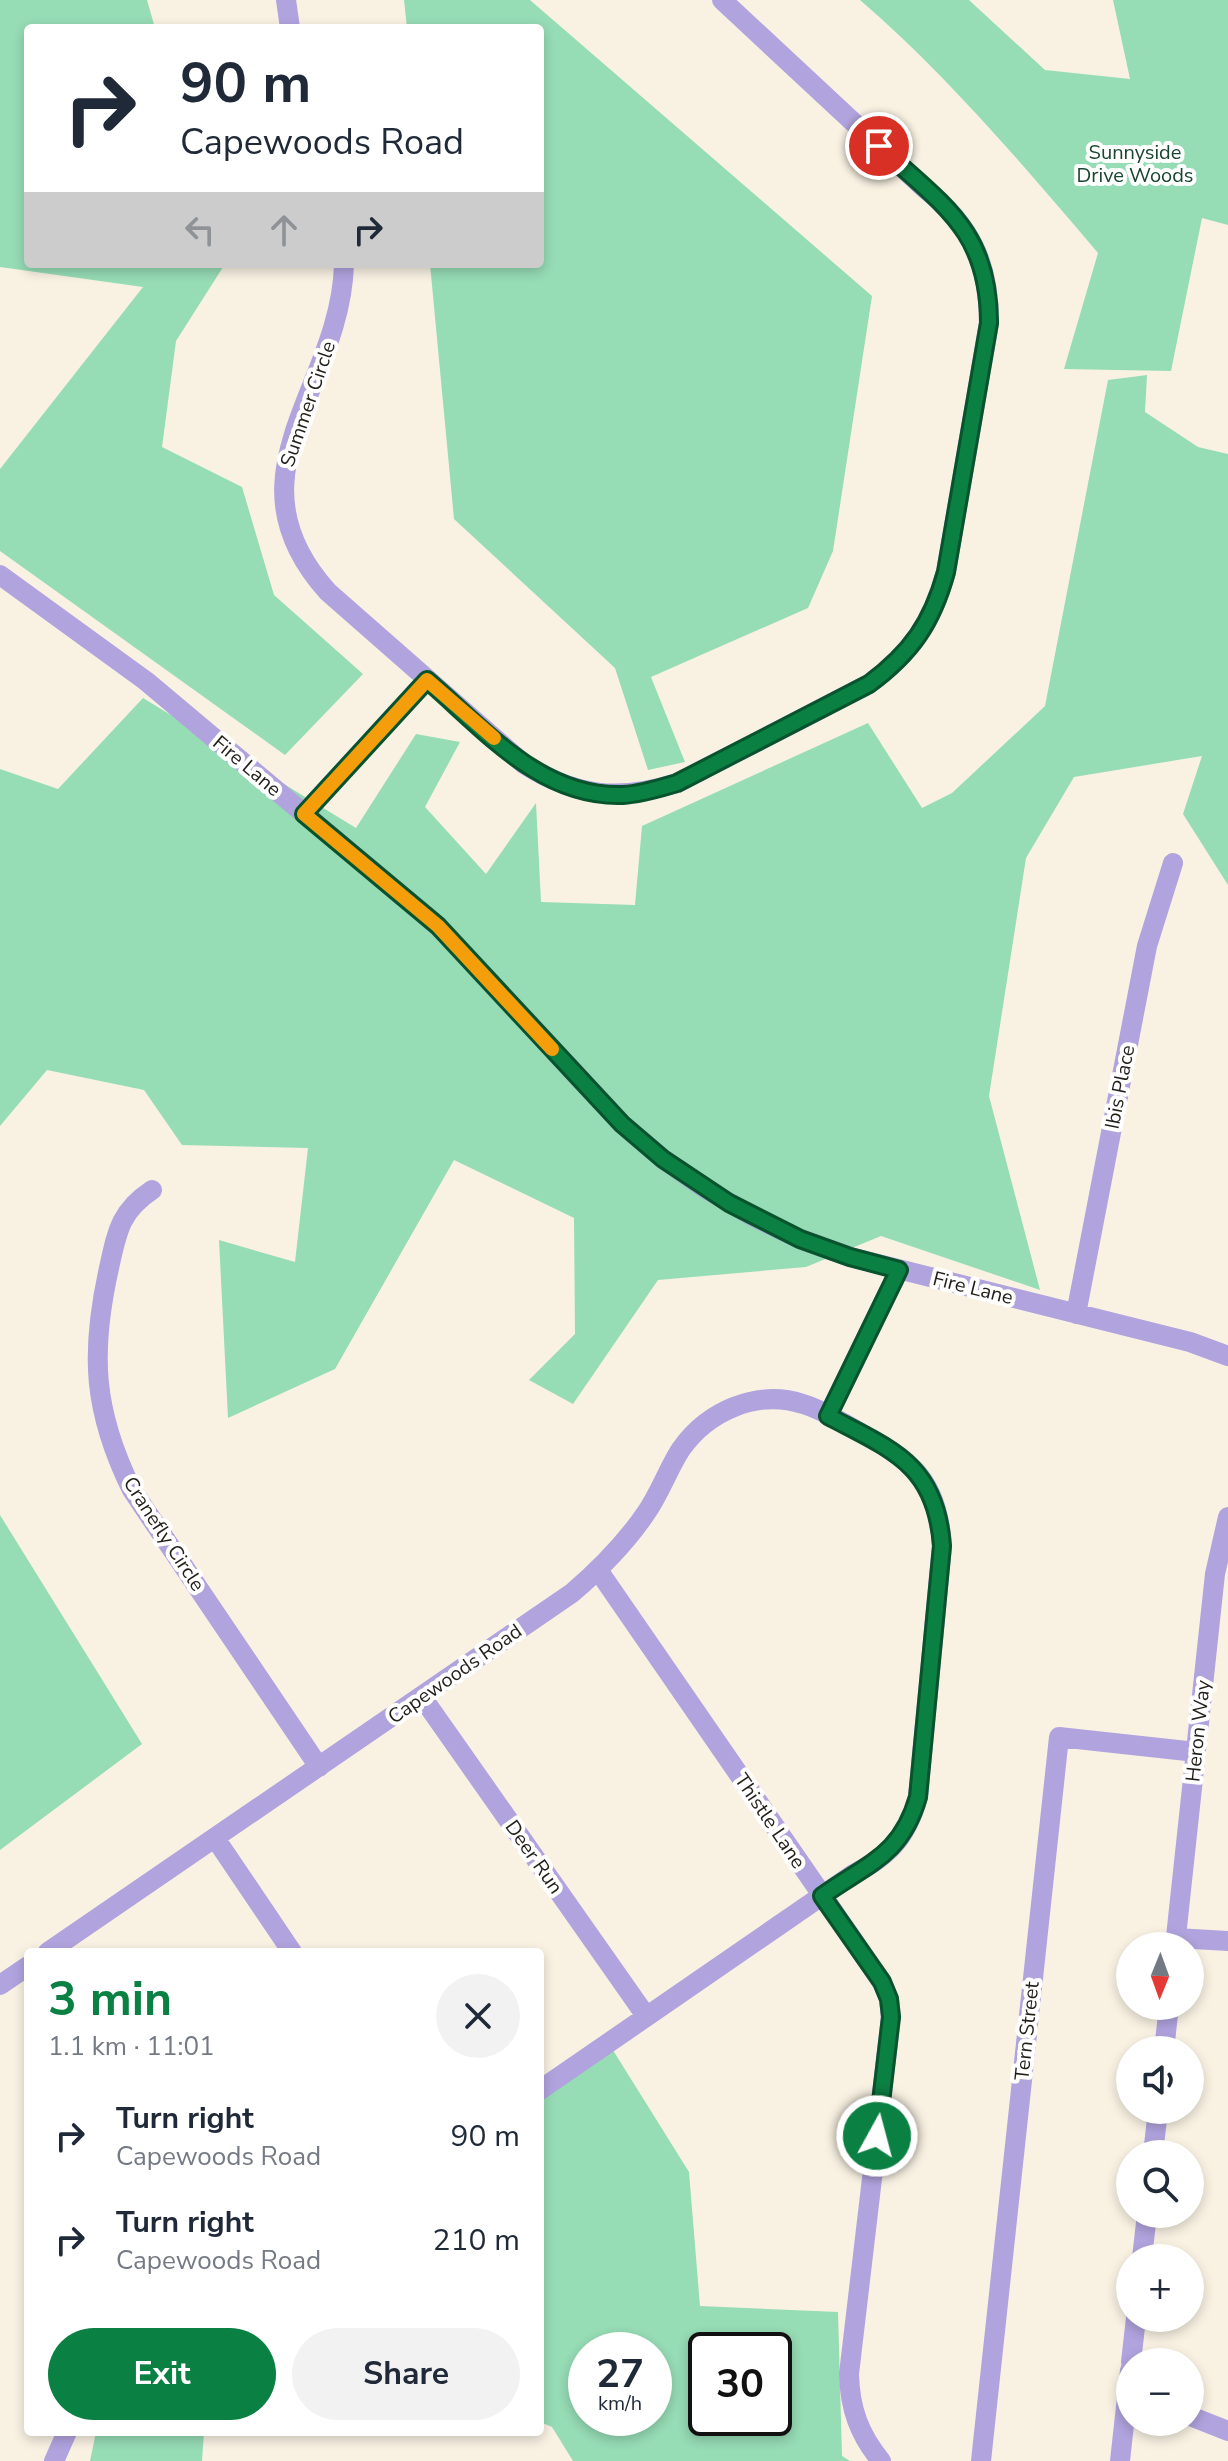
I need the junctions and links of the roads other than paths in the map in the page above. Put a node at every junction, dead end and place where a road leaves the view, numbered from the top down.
1 (286, 0) edge
2 (722, 0) edge
3 (289, 24) edge
4 (344, 268) edge
5 (0, 575) edge
6 (427, 680) junction
7 (304, 814) junction
8 (1173, 863) dead end
9 (152, 1190) dead end
10 (899, 1270) junction
11 (1076, 1314) junction
12 (1228, 1356) edge
13 (828, 1416) junction
14 (1228, 1517) edge
15 (598, 1570) junction
16 (422, 1697) junction
17 (1196, 1752) junction
18 (319, 1767) junction
19 (215, 1838) junction
20 (822, 1896) junction
21 (1177, 1932) edge
22 (1204, 1941) edge
23 (1228, 1941) edge
24 (54, 1948) edge
25 (289, 1948) edge
26 (24, 1969) edge
27 (0, 1985) edge
28 (646, 2016) junction
29 (544, 2087) edge
30 (1204, 2422) edge
31 (1228, 2431) edge
32 (65, 2436) edge
33 (1123, 2436) edge
34 (54, 2461) edge
35 (881, 2461) edge
36 (981, 2461) edge
37 (1120, 2461) edge

1 - 3 street
2 - 6 street, Summer Circle
4 - 6 street, Summer Circle
5 - 7 street, Fire Lane
6 - 7 street
7 - 10 street, Fire Lane
8 - 11 street, Ibis Place
9 - 18 street, Cranefly Circle
10 - 11 street, Fire Lane
10 - 13 street
11 - 12 street, Fire Lane
13 - 15 street, Capewoods Road
13 - 20 street, Capewoods Road
14 - 17 street, Heron Way
15 - 16 street, Capewoods Road
15 - 20 street, Thistle Lane
16 - 18 street, Capewoods Road
16 - 28 street, Deer Run
17 - 21 street, Heron Way
17 - 36 street, Tern Street
18 - 19 street, Capewoods Road
19 - 24 street, Capewoods Road
19 - 25 street
20 - 28 street, Capewoods Road
20 - 35 street, Thistle Lane
22 - 23 street
26 - 27 street
28 - 29 street, Capewoods Road
30 - 31 street
32 - 34 street
33 - 37 street

